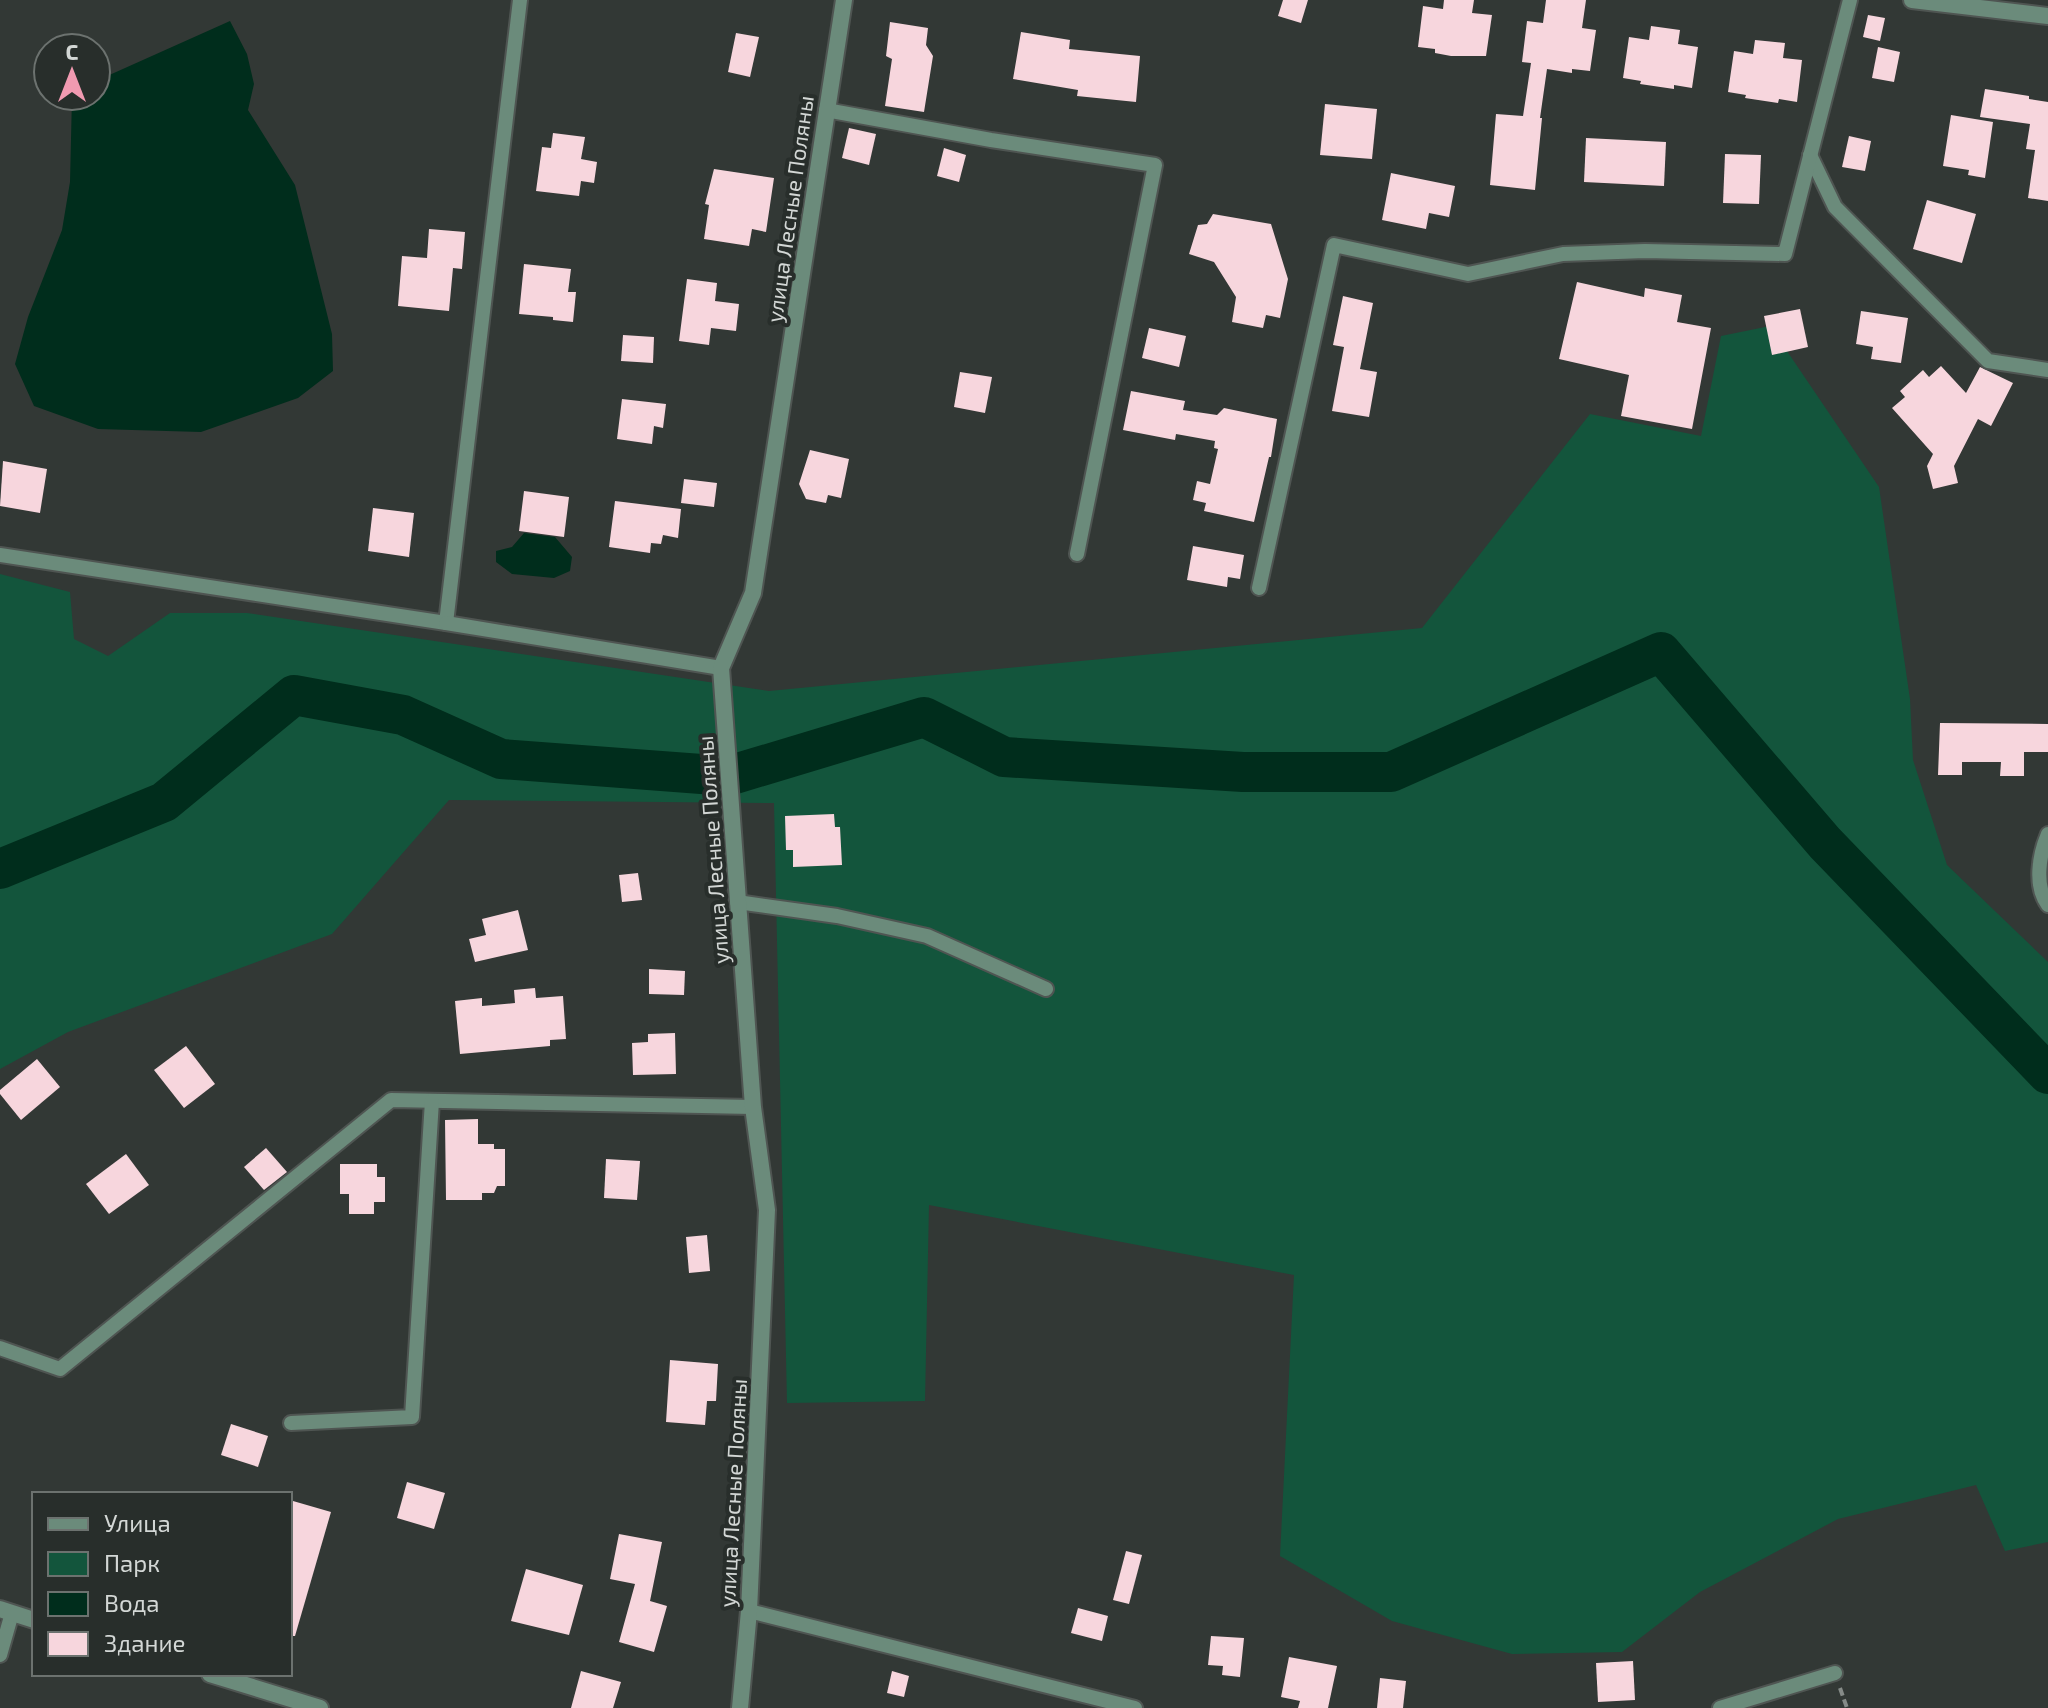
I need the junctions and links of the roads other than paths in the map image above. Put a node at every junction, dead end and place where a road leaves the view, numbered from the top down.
1 (520, 0) edge
2 (844, 0) edge
3 (1850, 0) edge
4 (1912, 0) edge
5 (2048, 16) edge
6 (826, 110) junction
7 (1810, 155) junction
8 (2048, 370) edge
9 (1077, 554) dead end
10 (0, 555) edge
11 (1259, 588) dead end
12 (446, 623) junction
13 (721, 668) junction
14 (2048, 834) edge
15 (737, 902) junction
16 (2048, 905) edge
17 (1046, 989) dead end
18 (432, 1101) junction
19 (753, 1107) junction
20 (0, 1348) edge
21 (291, 1423) dead end
22 (6, 1611) edge
23 (749, 1611) junction
24 (32, 1619) edge
25 (0, 1655) edge
26 (1835, 1673) dead end
27 (216, 1676) edge
28 (320, 1708) edge
29 (740, 1708) edge
30 (1135, 1708) edge
31 (1720, 1708) edge

1 - 12 lane
2 - 6 street, улица Лесные Поляны
3 - 7 lane
4 - 5 street
6 - 9 lane
6 - 13 street, улица Лесные Поляны
7 - 8 lane
7 - 11 lane
10 - 12 lane
12 - 13 lane
13 - 15 street, улица Лесные Поляны
14 - 16 lane
15 - 17 lane
15 - 19 street, улица Лесные Поляны
18 - 19 lane
18 - 20 lane
18 - 21 lane
19 - 23 street, улица Лесные Поляны
22 - 24 street
22 - 25 lane
23 - 29 street, улица Лесные Поляны
23 - 30 lane
26 - 31 lane
27 - 28 street

